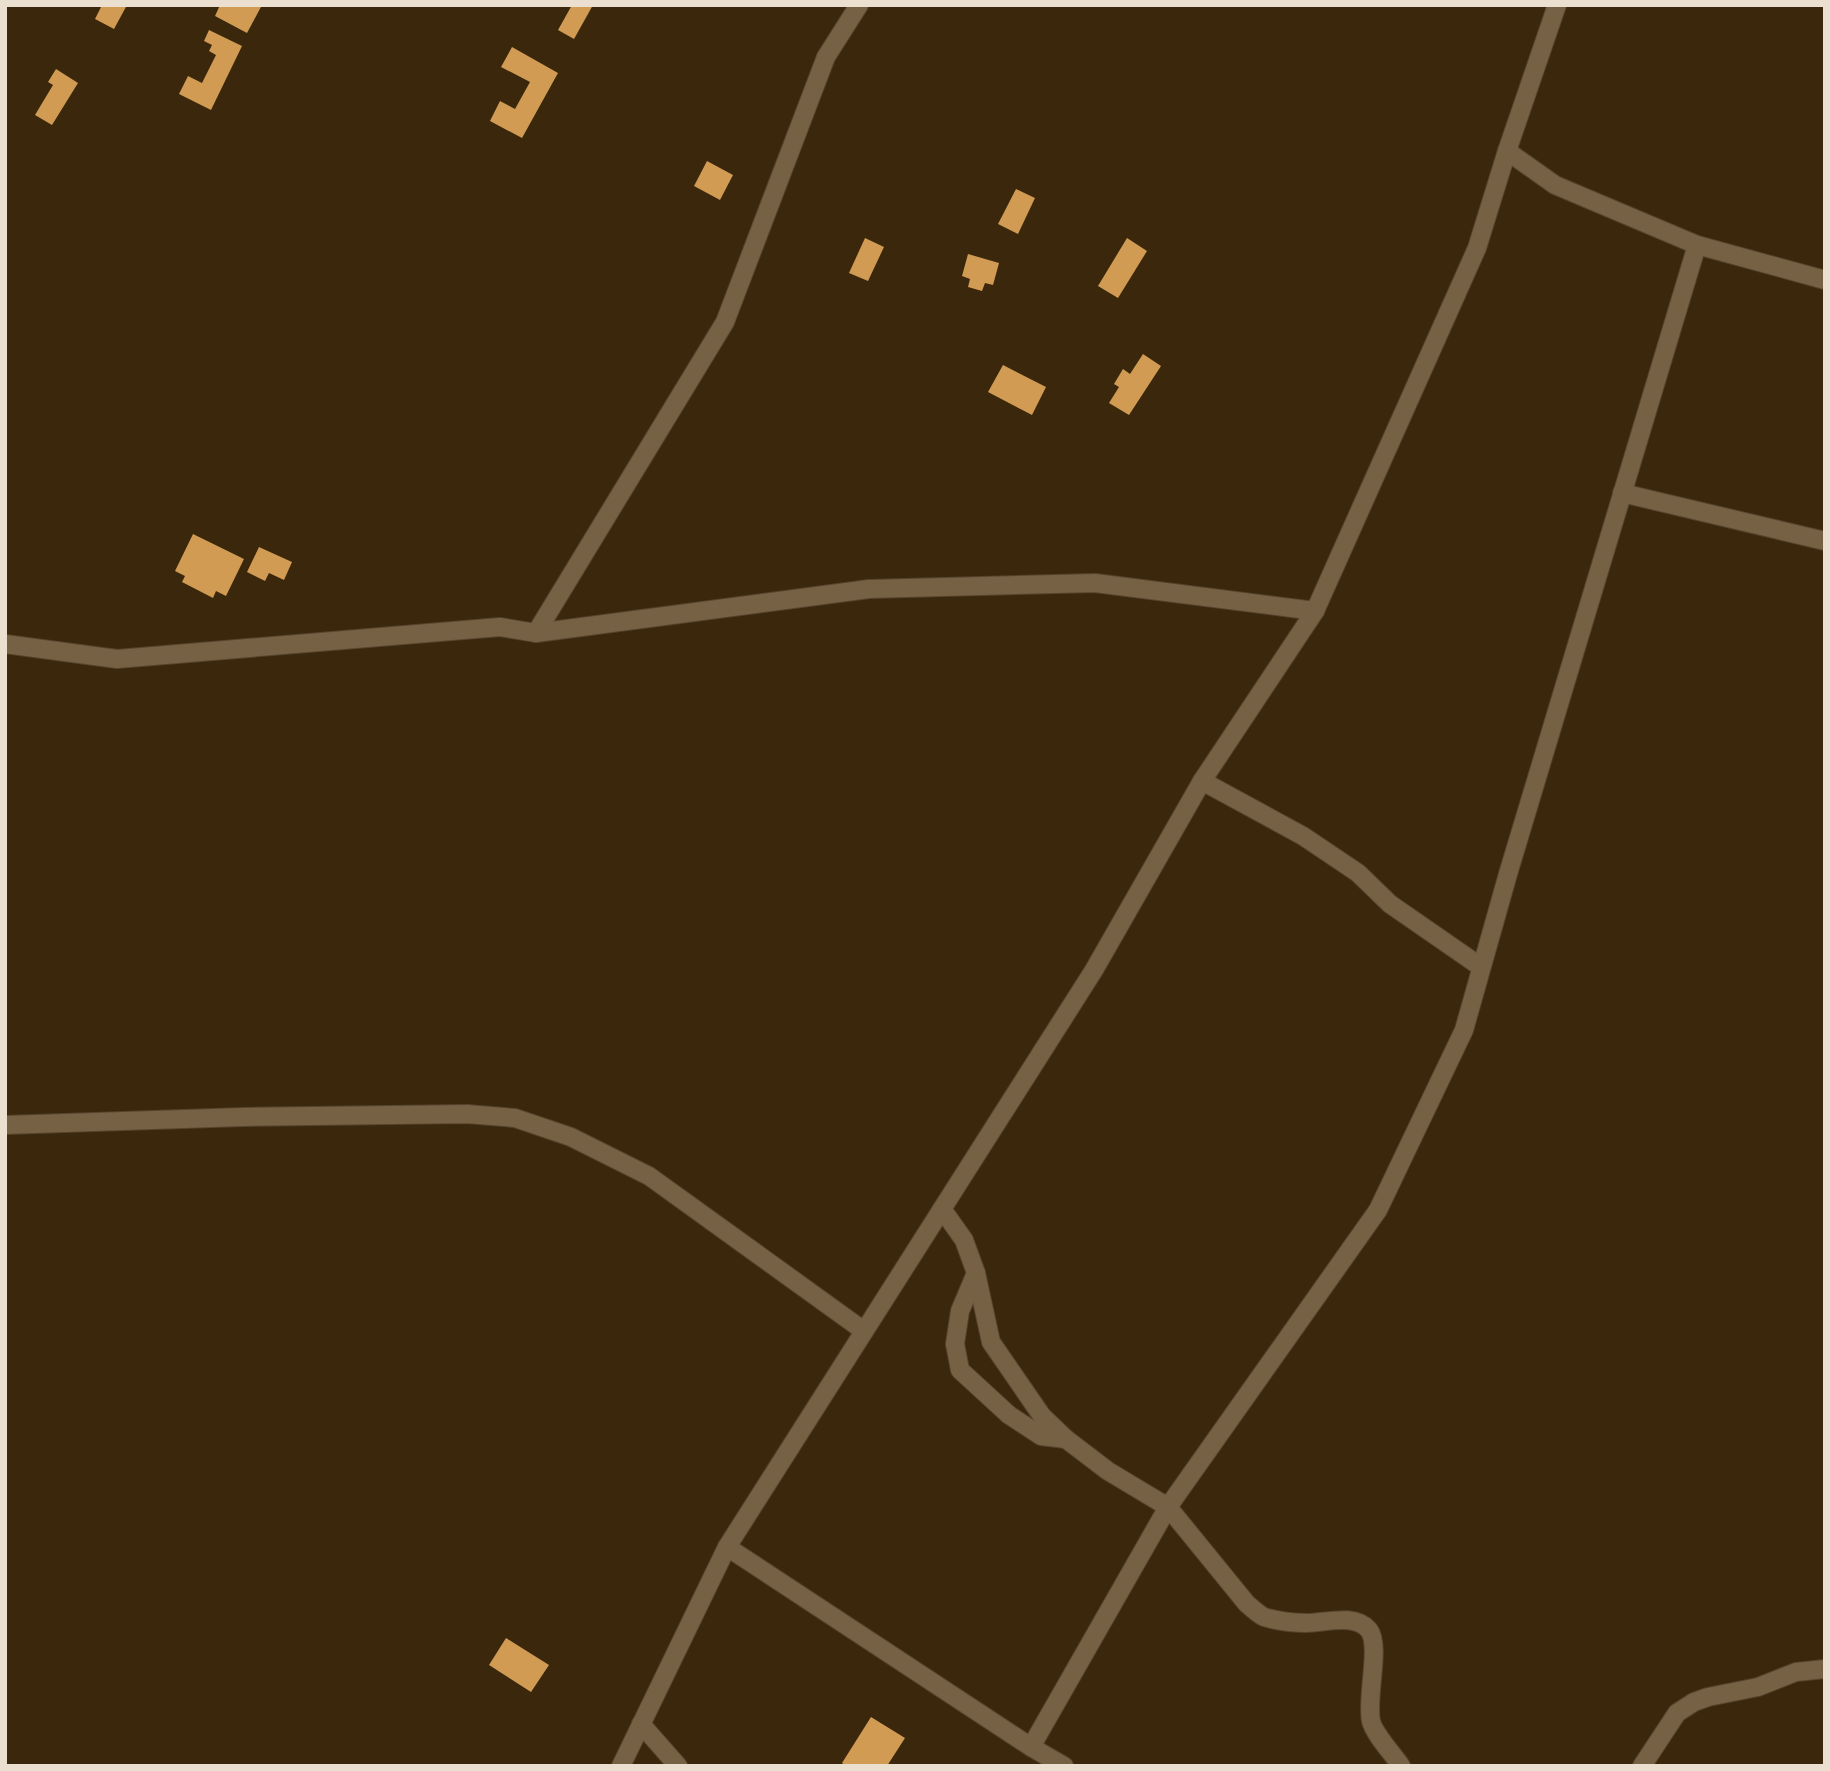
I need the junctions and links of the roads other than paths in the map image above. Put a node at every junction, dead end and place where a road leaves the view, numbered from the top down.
1 (859, 5) edge
2 (1557, 5) edge
3 (1507, 151) junction
4 (1697, 245) junction
5 (1825, 280) edge
6 (1622, 493) junction
7 (1825, 541) edge
8 (1315, 611) junction
9 (536, 633) junction
10 (5, 644) edge
11 (1202, 781) junction
12 (1482, 967) junction
13 (5, 1125) edge
14 (942, 1209) junction
15 (976, 1273) junction
16 (864, 1331) junction
17 (1066, 1439) junction
18 (1168, 1507) junction
19 (727, 1547) junction
20 (1825, 1669) edge
21 (641, 1724) junction
22 (1031, 1747) junction
23 (621, 1766) edge
24 (678, 1766) edge
25 (1064, 1766) edge
26 (1401, 1766) edge
27 (1642, 1766) edge

1 - 9 street
2 - 3 street
3 - 4 street
3 - 8 street
4 - 5 street
4 - 6 street
6 - 7 street
6 - 12 street
8 - 9 street
8 - 11 street
9 - 10 street
11 - 12 street
11 - 14 street
12 - 18 street
13 - 16 street
14 - 15 street
14 - 16 street
15 - 17 street
15 - 17 street
16 - 19 street
17 - 18 street
18 - 22 street
18 - 26 street
19 - 21 street
19 - 22 street
20 - 27 street
21 - 23 street
21 - 24 street
22 - 25 street

